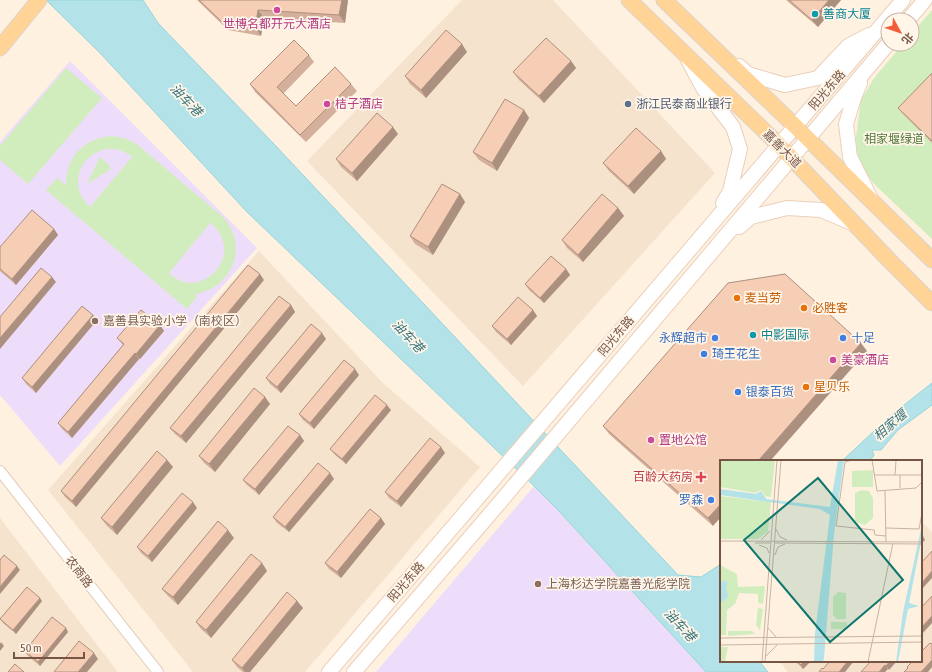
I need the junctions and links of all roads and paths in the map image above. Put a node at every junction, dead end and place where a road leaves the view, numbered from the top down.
1 (39, 0) edge
2 (629, 0) edge
3 (664, 0) edge
4 (903, 0) edge
5 (925, 0) edge
6 (915, 12) edge
7 (876, 32) junction
8 (0, 48) edge
9 (881, 52) edge
10 (721, 55) junction
11 (686, 56) junction
12 (867, 68) junction
13 (795, 126) junction
14 (808, 139) junction
15 (779, 145) junction
16 (791, 157) junction
17 (872, 201) junction
18 (855, 225) junction
19 (708, 228) junction
20 (721, 240) junction
21 (932, 260) edge
22 (932, 303) edge
23 (0, 471) edge
24 (158, 672) edge
25 (329, 672) edge
26 (354, 672) edge

1 - 8 main road
2 - 11 main road, 嘉善大道
3 - 10 main road, 嘉善大道
4 - 7 main road, 阳光东路
5 - 6 main road
7 - 10 main road
7 - 13 main road, 阳光东路
9 - 12 main road, 阳光东路
10 - 13 main road, 嘉善大道
11 - 15 main road, 嘉善大道
11 - 19 main road
12 - 14 main road, 阳光东路
12 - 17 main road
13 - 14 main road, 嘉善大道
13 - 15 main road, 阳光东路
14 - 16 main road, 阳光东路
14 - 17 main road, 嘉善大道
15 - 16 main road, 嘉善大道
15 - 19 main road, 阳光东路
16 - 18 main road, 嘉善大道
16 - 20 main road, 阳光东路
17 - 21 main road, 嘉善大道
18 - 20 main road
18 - 22 main road, 嘉善大道
19 - 25 main road, 阳光东路
20 - 26 main road, 阳光东路
23 - 24 street, 农商路

